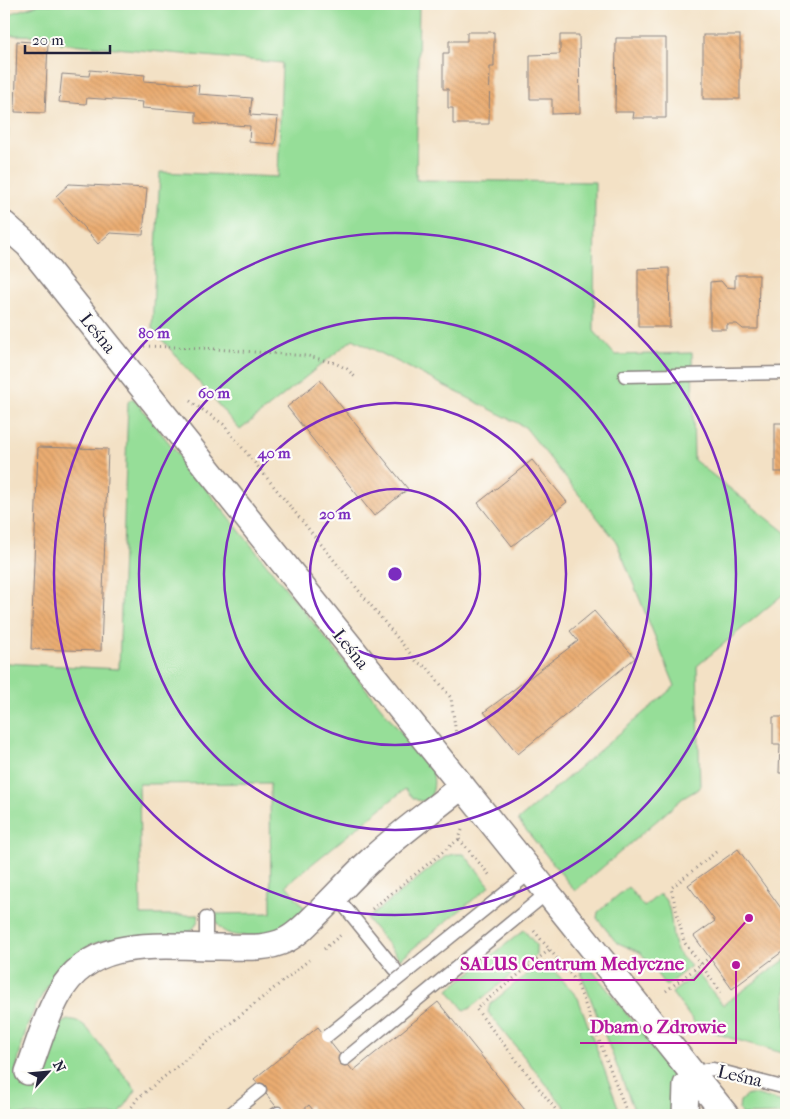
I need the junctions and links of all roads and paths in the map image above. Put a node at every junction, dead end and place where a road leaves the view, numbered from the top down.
1 (11, 4) edge
2 (639, 4) edge
3 (786, 7) edge
4 (4, 9) edge
5 (4, 224) edge
6 (140, 346) dead end
7 (786, 373) edge
8 (626, 376) dead end
9 (357, 378) dead end
10 (182, 396) dead end
11 (457, 743) dead end
12 (455, 792) junction
13 (459, 839) junction
14 (716, 852) dead end
15 (530, 872) junction
16 (548, 893) junction
17 (505, 894) junction
18 (336, 896) junction
19 (521, 914) junction
20 (206, 918) dead end
21 (357, 922) junction
22 (206, 947) junction
23 (549, 950) junction
24 (319, 952) dead end
25 (312, 958) dead end
26 (709, 958) dead end
27 (700, 965) junction
28 (395, 969) dead end
29 (666, 991) dead end
30 (721, 992) dead end
31 (327, 1036) dead end
32 (345, 1059) dead end
33 (28, 1072) dead end
34 (696, 1078) junction
35 (786, 1088) edge
36 (260, 1090) dead end
37 (126, 1115) edge
38 (229, 1115) edge
39 (560, 1115) edge
40 (628, 1115) edge
41 (685, 1115) edge
42 (726, 1115) edge

1 - 4 path
2 - 3 path
5 - 12 street, Leśna
6 - 9 path
7 - 8 lane
10 - 11 path
12 - 13 path
12 - 15 street, Leśna
12 - 18 street
13 - 17 path
13 - 21 path
14 - 27 path
15 - 16 street, Leśna
15 - 17 lane
16 - 19 lane
16 - 34 street, Leśna
17 - 31 lane, bridge
18 - 21 lane
18 - 22 street
19 - 23 path
19 - 32 lane
20 - 22 lane
21 - 24 path
21 - 28 lane
22 - 33 street
23 - 39 path
23 - 40 path
25 - 37 path
26 - 27 path
27 - 29 path
27 - 30 path
34 - 35 lane, Leśna
34 - 41 street, Leśna
34 - 42 street
36 - 38 lane

